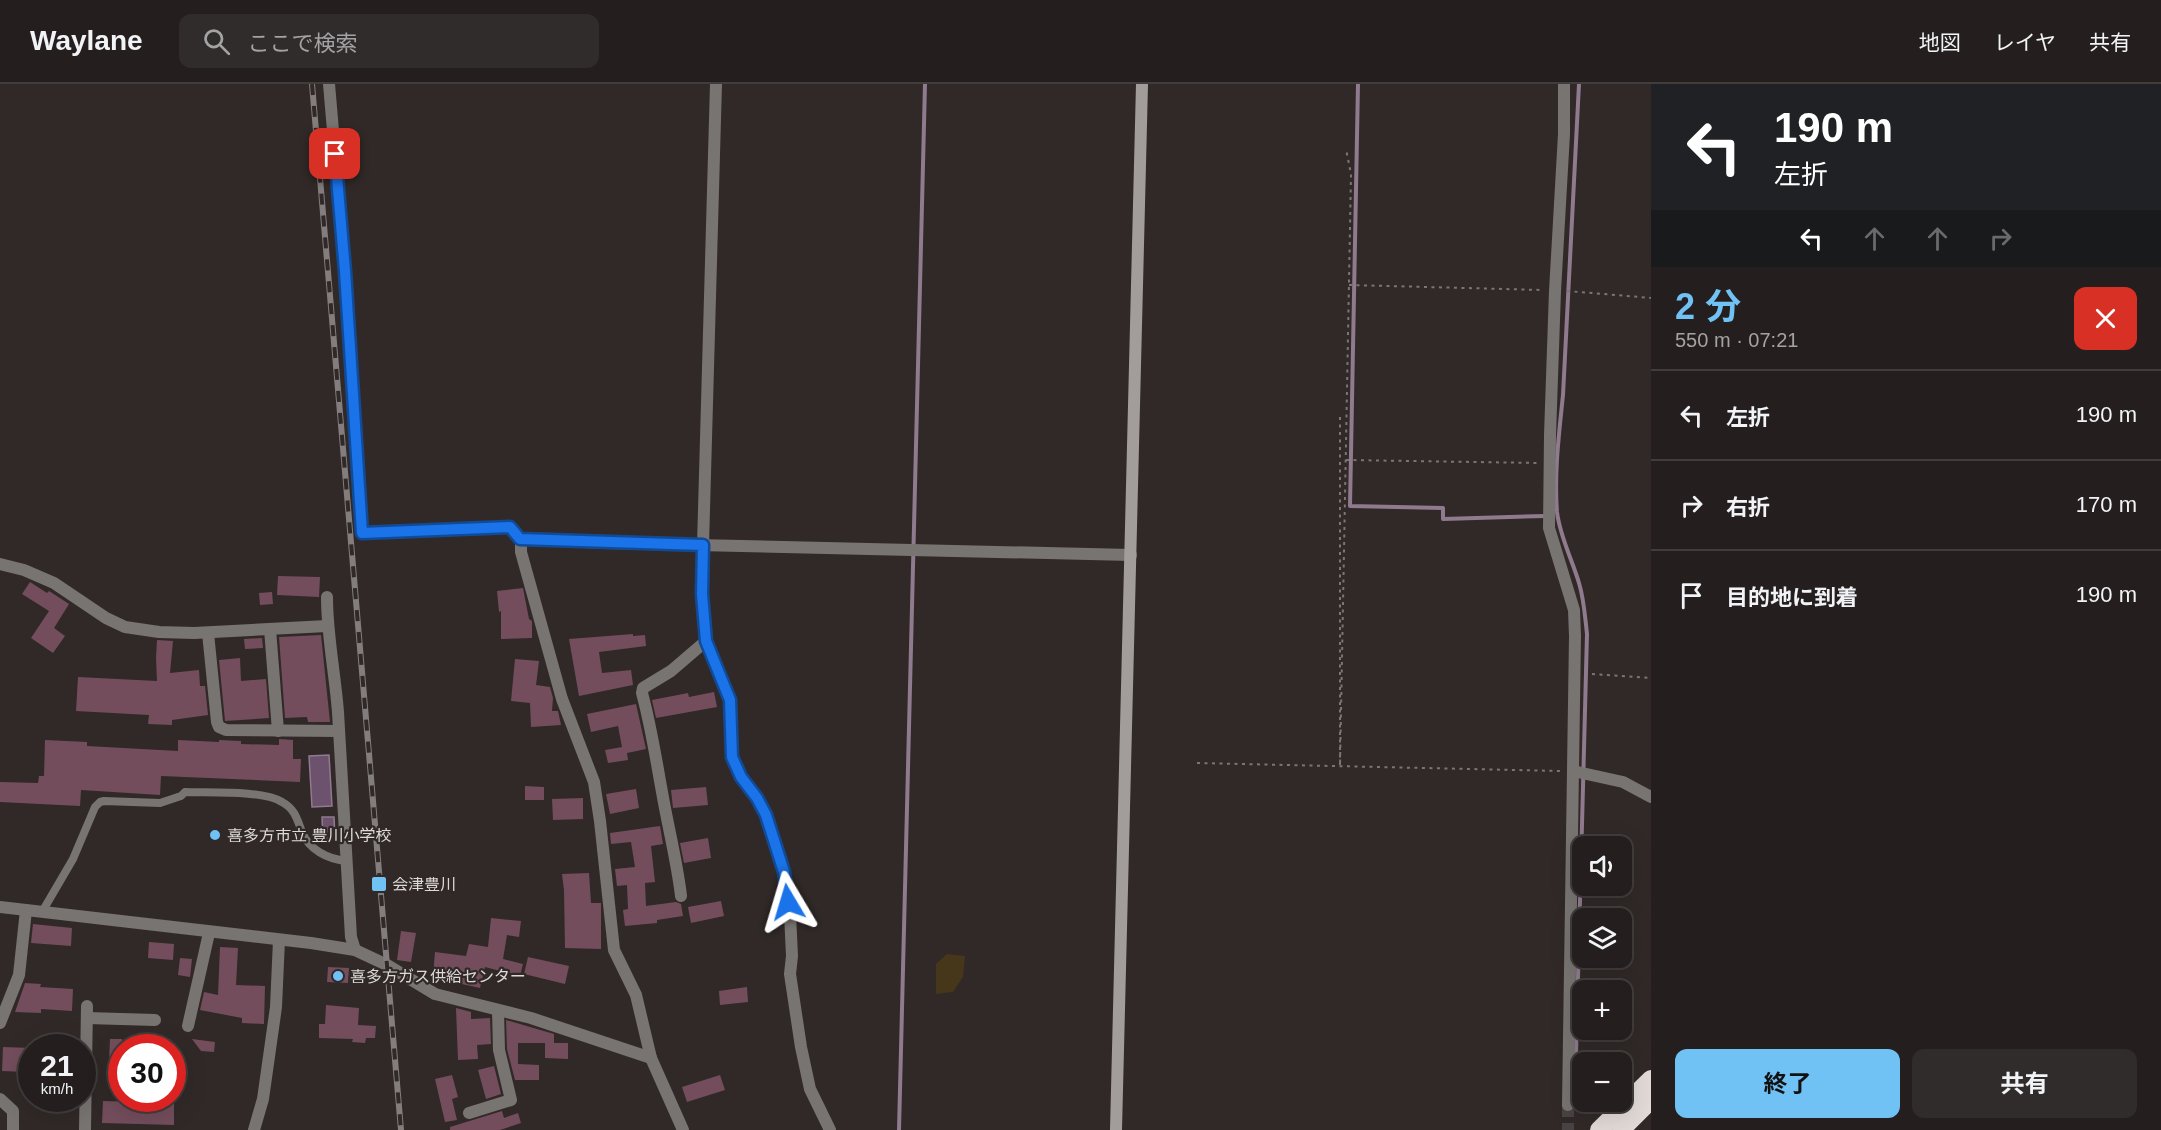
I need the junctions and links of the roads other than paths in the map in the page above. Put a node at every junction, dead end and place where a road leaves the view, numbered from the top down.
1 (329, 84) edge
2 (716, 84) edge
3 (1142, 84) edge
4 (1564, 84) edge
5 (520, 539) junction
6 (703, 545) junction
7 (1131, 555) junction
8 (0, 564) edge
9 (327, 597) dead end
10 (327, 626) junction
11 (270, 629) junction
12 (208, 633) junction
13 (706, 641) junction
14 (278, 731) junction
15 (339, 731) junction
16 (1573, 771) junction
17 (1651, 797) edge
18 (346, 861) junction
19 (681, 896) dead end
20 (0, 907) edge
21 (26, 910) junction
22 (42, 912) junction
23 (208, 933) junction
24 (279, 940) junction
25 (355, 950) junction
26 (498, 1011) junction
27 (155, 1020) dead end
28 (0, 1023) edge
29 (188, 1026) dead end
30 (651, 1058) junction
31 (1651, 1079) edge
32 (0, 1100) edge
33 (1651, 1100) edge
34 (1568, 1105) tunnel mouth
35 (469, 1113) dead end
36 (682, 1129) edge
37 (13, 1130) edge
38 (85, 1130) edge
39 (254, 1130) edge
40 (830, 1130) edge
41 (1116, 1130) edge
42 (1599, 1130) edge
43 (1621, 1130) edge

1 - 5 street
2 - 6 street
3 - 7 street
4 - 16 street
5 - 6 street
5 - 30 street
6 - 7 street
6 - 13 street
7 - 41 street
8 - 12 street
9 - 10 street
10 - 11 street
10 - 15 street
11 - 12 street
11 - 14 street
12 - 14 street
13 - 19 street
13 - 40 street
14 - 15 street
15 - 18 street
16 - 17 street
16 - 34 street
18 - 22 lane
18 - 25 street
20 - 21 street
21 - 22 street
21 - 28 street
22 - 23 street
23 - 24 street
23 - 29 street
24 - 25 street
24 - 39 street
25 - 26 street
26 - 30 street
26 - 35 street
27 - 38 street
30 - 36 street
31 - 42 highway
32 - 37 street
33 - 43 highway

